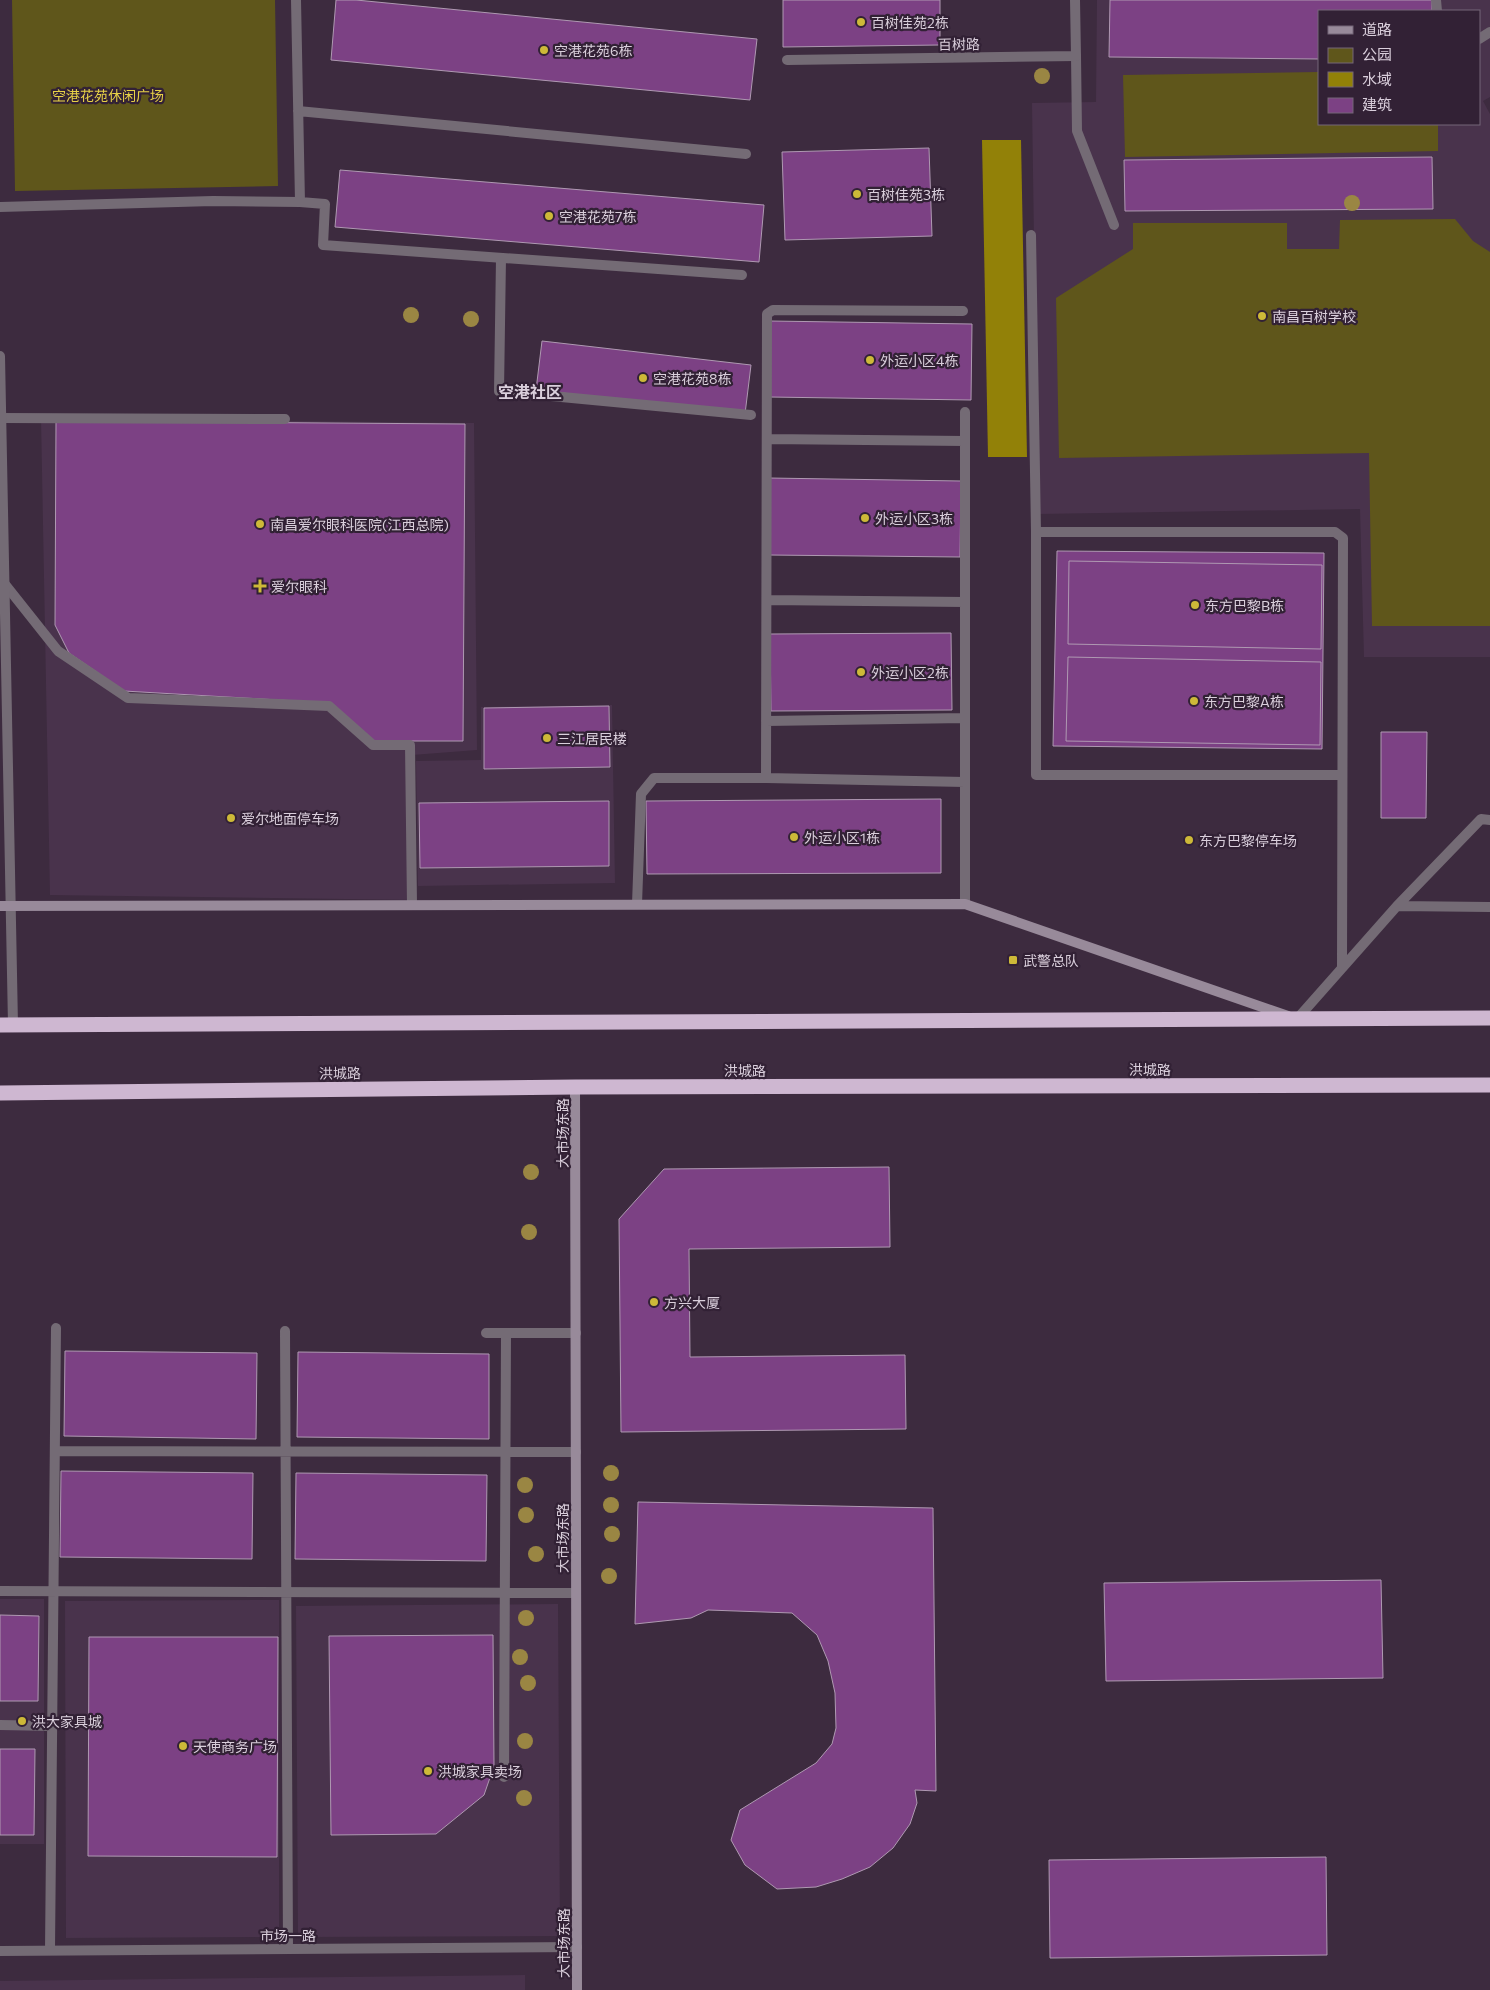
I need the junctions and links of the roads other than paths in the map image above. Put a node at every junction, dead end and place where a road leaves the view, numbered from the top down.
1 (296, 0) edge
2 (1075, 0) edge
3 (1076, 56) junction
4 (787, 60) dead end
5 (298, 111) junction
6 (746, 154) dead end
7 (300, 202) junction
8 (0, 207) edge
9 (1114, 225) dead end
10 (1031, 235) dead end
11 (501, 258) junction
12 (742, 275) dead end
13 (963, 311) dead end
14 (0, 356) edge
15 (966, 412) dead end
16 (751, 415) dead end
17 (1, 418) edge
18 (285, 419) dead end
19 (767, 439) junction
20 (966, 441) junction
21 (1036, 532) junction
22 (4, 583) junction
23 (767, 600) junction
24 (965, 602) junction
25 (965, 718) junction
26 (766, 721) junction
27 (1342, 775) junction
28 (766, 778) junction
29 (965, 782) junction
30 (1490, 820) edge
31 (637, 904) junction
32 (965, 904) junction
33 (412, 905) junction
34 (5, 906) edge
35 (1397, 906) junction
36 (1490, 907) edge
37 (1342, 968) junction
38 (1490, 1018) edge
39 (1297, 1019) junction
40 (6, 1024) edge
41 (1490, 1084) edge
42 (575, 1087) junction
43 (0, 1093) edge
44 (56, 1328) dead end
45 (285, 1331) dead end
46 (486, 1333) dead end
47 (506, 1333) junction
48 (576, 1333) junction
49 (55, 1451) junction
50 (286, 1451) junction
51 (505, 1452) junction
52 (576, 1452) junction
53 (0, 1591) edge
54 (54, 1591) junction
55 (286, 1592) junction
56 (505, 1592) junction
57 (576, 1593) junction
58 (0, 1725) edge
59 (52, 1726) junction
60 (504, 1776) dead end
61 (577, 1947) junction
62 (288, 1949) junction
63 (50, 1950) junction
64 (0, 1951) edge
65 (577, 1990) edge

1 - 5 street
2 - 3 street
3 - 4 street, 百树路
3 - 9 street
5 - 6 street
5 - 7 street
7 - 8 street
7 - 11 street
10 - 21 street
11 - 12 street
11 - 16 street
13 - 19 street
14 - 17 street
15 - 20 street
17 - 18 street
17 - 22 street
19 - 20 street
19 - 23 street
20 - 24 street
21 - 27 street
21 - 27 street
22 - 33 street
22 - 34 street
23 - 24 street
23 - 26 street
24 - 25 street
25 - 26 street
25 - 29 street
26 - 28 street
27 - 37 street
28 - 29 street
28 - 31 street
29 - 32 street
30 - 35 street
31 - 32 main road
31 - 33 main road
32 - 39 main road
33 - 34 main road
34 - 40 street
35 - 36 street
35 - 37 street
37 - 39 street
38 - 39 highway
39 - 40 highway
41 - 42 highway, 洪城路
42 - 43 highway, 洪城路
42 - 48 main road, 大市场东路
44 - 49 street
45 - 50 street
46 - 47 street
47 - 48 street
47 - 51 street
48 - 52 main road, 大市场东路
49 - 50 street
49 - 54 street
50 - 51 street
50 - 55 street
51 - 52 street
51 - 56 street
52 - 57 main road, 大市场东路
53 - 54 street
54 - 55 street
54 - 59 street
55 - 56 street
55 - 62 street
56 - 57 street
56 - 60 street
57 - 61 main road, 大市场东路
58 - 59 street
59 - 63 street
61 - 62 street, 市场一路
61 - 65 main road, 大市场东路
62 - 63 street, 市场一路
63 - 64 street, 市场一路

